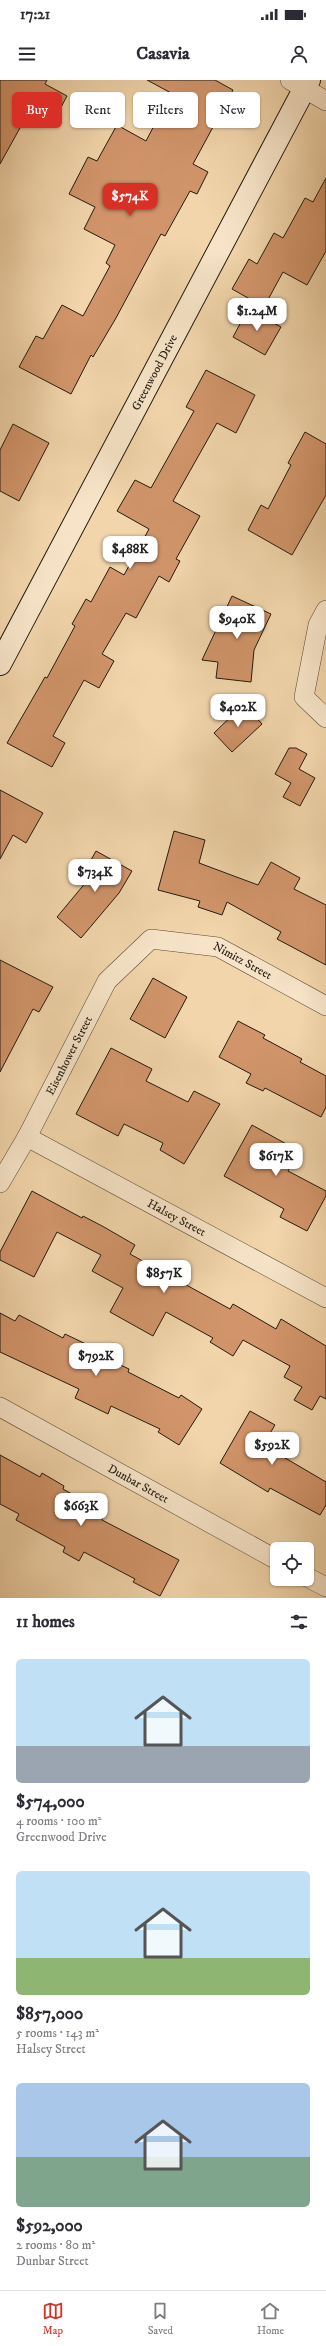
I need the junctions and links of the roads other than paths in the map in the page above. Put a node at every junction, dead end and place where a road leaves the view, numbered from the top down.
1 (301, 83) edge
2 (326, 101) edge
3 (326, 610) edge
4 (0, 664) edge
5 (326, 718) edge
6 (151, 939) joint
7 (326, 1006) edge
8 (26, 1137) junction
9 (0, 1183) edge
10 (326, 1298) edge
11 (0, 1407) edge
12 (270, 1556) edge
13 (314, 1581) edge
14 (326, 1587) edge

1 - 2 street
1 - 4 main road, Greenwood Drive
3 - 5 street
6 - 7 street, Nimitz Street
6 - 8 street, Eisenhower Street
8 - 9 street, Eisenhower Street
8 - 10 street, Halsey Street
11 - 12 street, Dunbar Street
13 - 14 street

